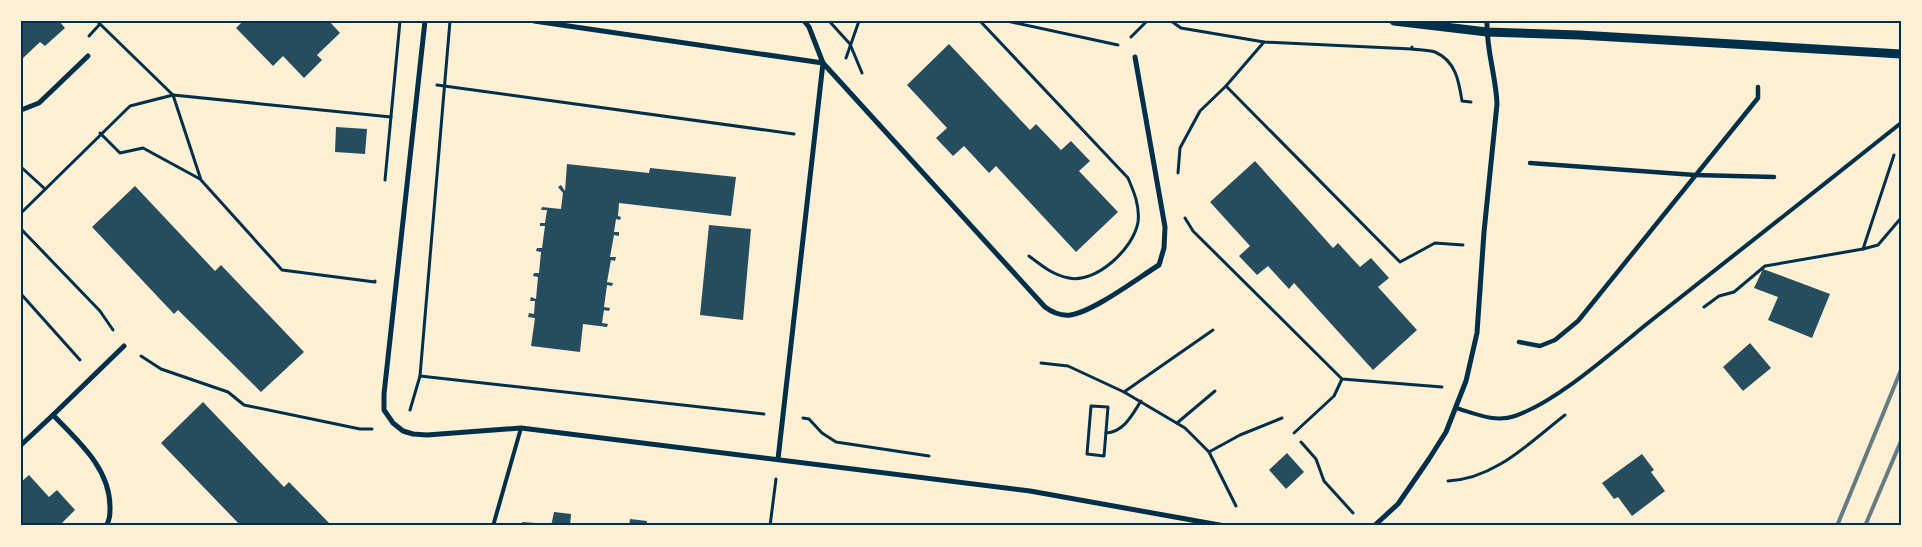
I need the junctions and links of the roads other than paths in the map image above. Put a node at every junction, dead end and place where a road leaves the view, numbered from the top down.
1 (426, 21) edge
2 (534, 21) edge
3 (804, 21) edge
4 (1394, 21) edge
5 (1487, 21) edge
6 (1487, 32) junction
7 (1901, 54) edge
8 (88, 56) dead end
9 (1135, 57) dead end
10 (823, 63) junction
11 (1758, 87) dead end
12 (21, 110) edge
13 (1901, 123) edge
14 (1530, 163) dead end
15 (1694, 175) junction
16 (1774, 176) dead end
17 (1519, 342) dead end
18 (124, 346) road end
19 (1456, 408) junction
20 (53, 415) junction
21 (521, 428) junction
22 (21, 446) edge
23 (778, 460) junction
24 (106, 526) edge
25 (493, 526) edge
26 (1225, 526) edge
27 (1374, 526) edge

1 - 21 street
2 - 10 street
3 - 10 street
4 - 6 street
5 - 6 street
6 - 7 street
6 - 19 street
8 - 12 street
9 - 10 street
10 - 23 street
11 - 15 street
13 - 19 lane
14 - 15 street
15 - 16 street
15 - 17 street
18 - 20 street
19 - 27 street
20 - 22 street
20 - 24 street
21 - 23 street
21 - 25 lane
23 - 26 street

